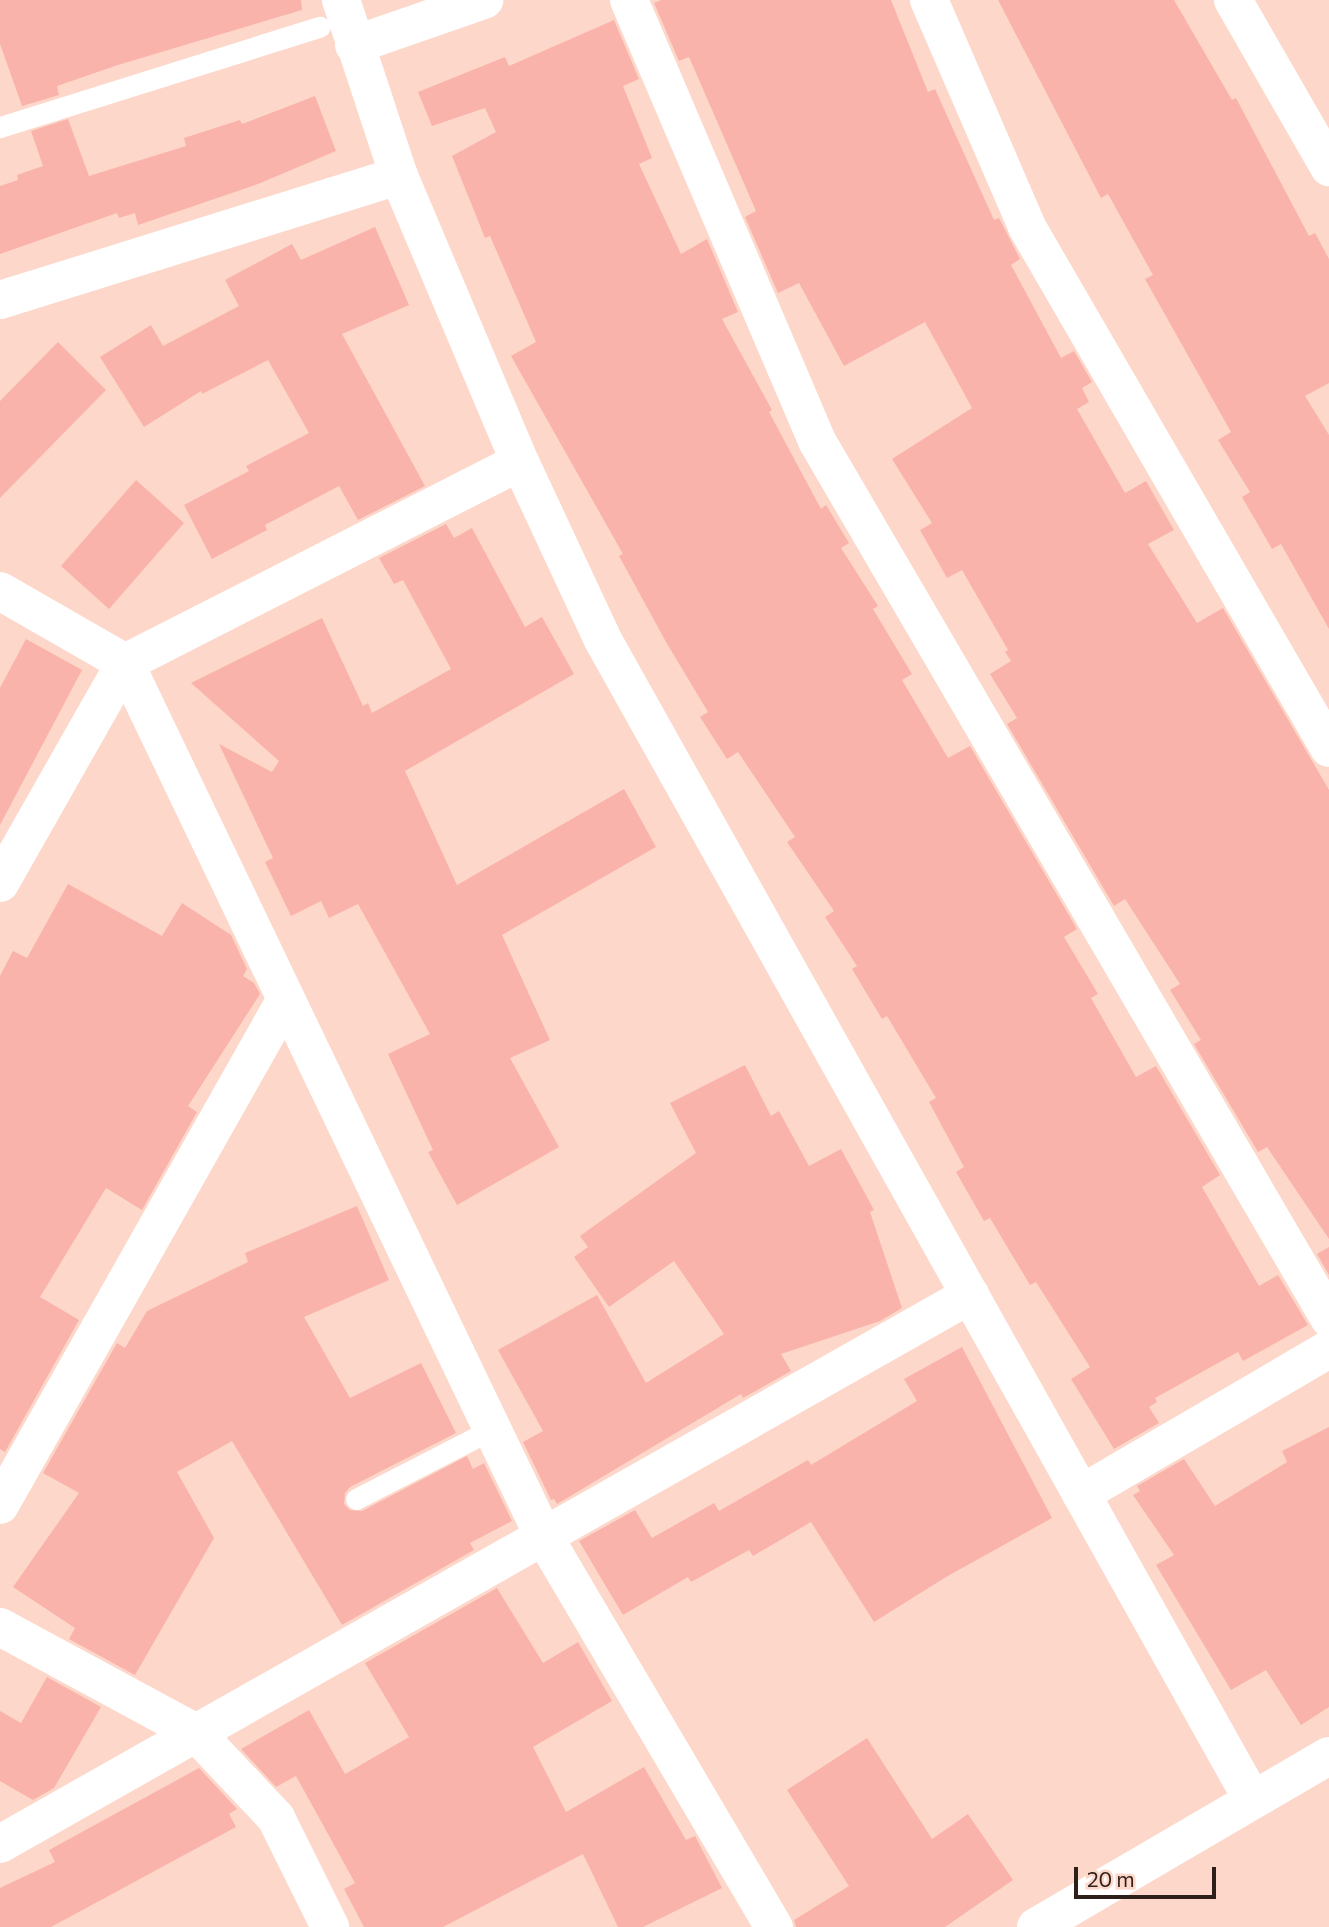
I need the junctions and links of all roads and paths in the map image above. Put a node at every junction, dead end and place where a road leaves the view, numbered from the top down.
1 (484, 0) edge
2 (629, 0) edge
3 (929, 0) edge
4 (1233, 0) edge
5 (330, 13) edge
6 (354, 44) junction
7 (0, 127) edge
8 (1329, 167) edge
9 (399, 176) junction
10 (0, 300) edge
11 (520, 462) junction
12 (0, 591) edge
13 (125, 663) junction
14 (1329, 748) edge
15 (0, 883) edge
16 (286, 999) junction
17 (970, 1295) junction
18 (1329, 1318) edge
19 (1329, 1349) edge
20 (492, 1429) junction
21 (1081, 1494) junction
22 (356, 1499) dead end
23 (0, 1505) edge
24 (543, 1535) junction
25 (0, 1627) edge
26 (196, 1733) junction
27 (1329, 1756) edge
28 (1252, 1799) junction
29 (0, 1844) edge
30 (330, 1927) edge
31 (774, 1927) edge
32 (1036, 1927) edge

1 - 6 street
2 - 18 street
3 - 14 street
4 - 8 street
5 - 6 street
5 - 7 lane
6 - 9 street
9 - 10 street
9 - 11 street
11 - 13 street
11 - 17 street
12 - 13 street
13 - 15 street
13 - 16 street
16 - 20 street
16 - 23 street
17 - 21 street
17 - 24 street
19 - 21 street
20 - 22 lane
20 - 24 street
21 - 28 street
24 - 26 street
24 - 31 street
25 - 26 street
26 - 29 street
26 - 30 street
27 - 28 street
28 - 32 street

